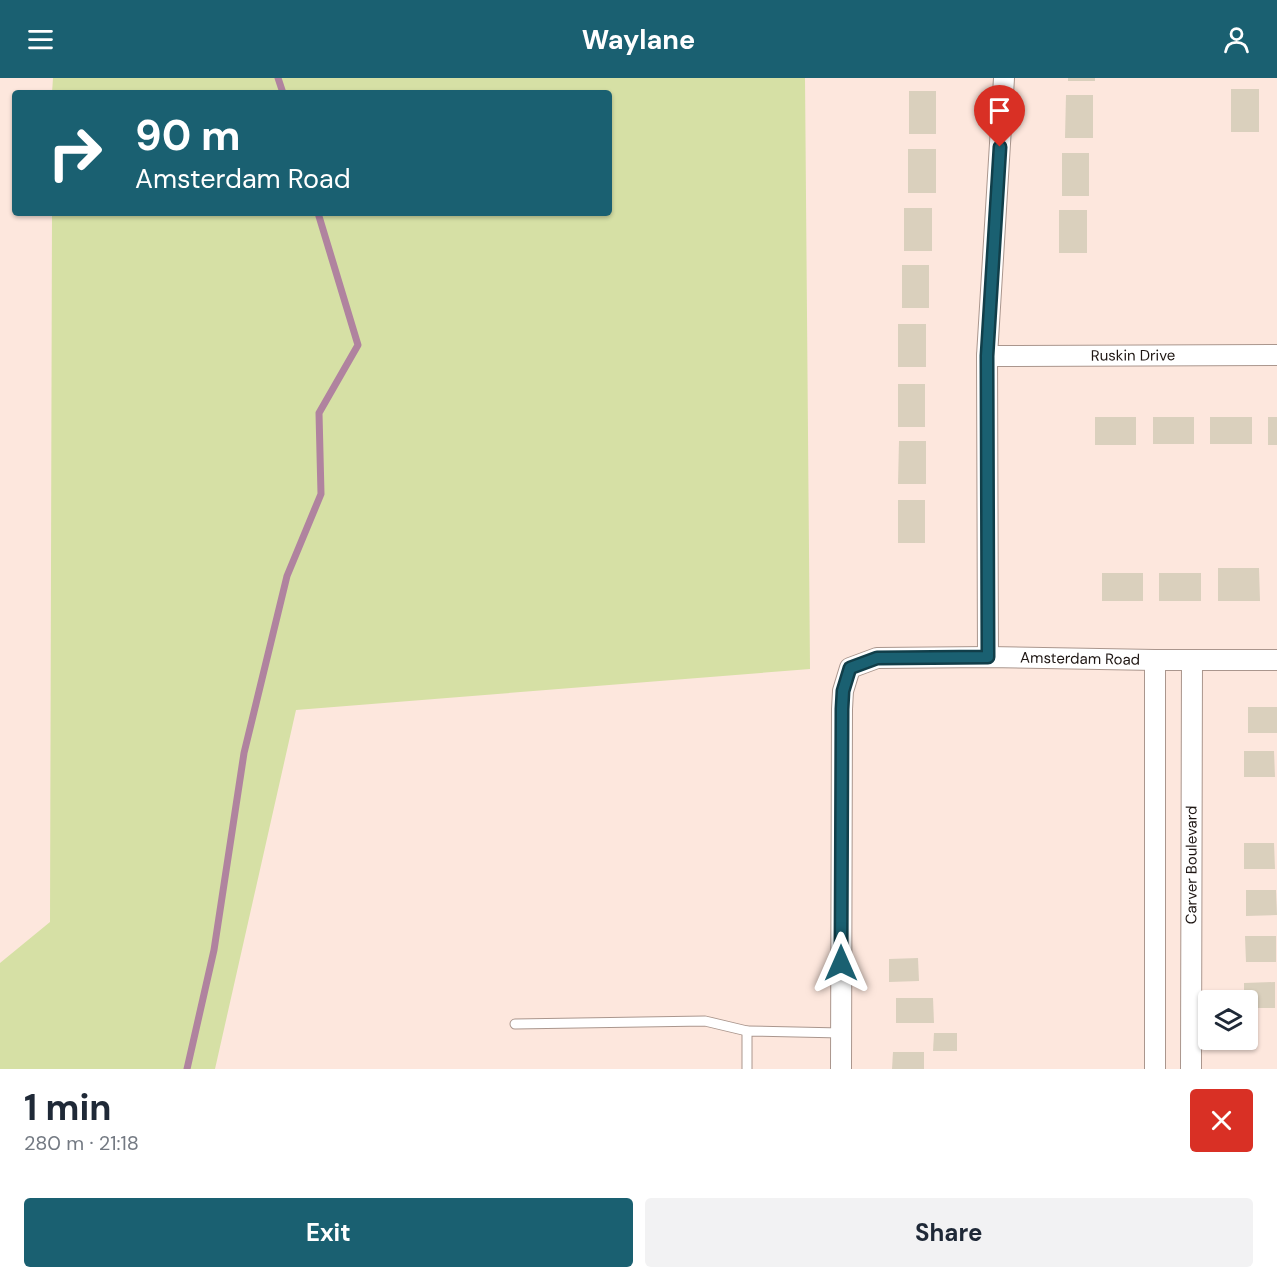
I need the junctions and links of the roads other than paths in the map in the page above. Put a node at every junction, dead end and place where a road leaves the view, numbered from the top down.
1 (1004, 78) edge
2 (987, 356) junction
3 (1277, 356) edge
4 (988, 657) junction
5 (1155, 660) junction
6 (1192, 660) junction
7 (1277, 660) edge
8 (515, 1024) dead end
9 (747, 1031) junction
10 (841, 1033) junction
11 (747, 1069) edge
12 (841, 1069) edge
13 (1155, 1069) edge
14 (1191, 1069) edge

1 - 2 street
2 - 3 street, Ruskin Drive
2 - 4 street
4 - 5 street, Amsterdam Road
4 - 10 street, Amsterdam Road
5 - 6 street, Amsterdam Road
5 - 13 street
6 - 7 street, Amsterdam Road
6 - 14 street, Carver Boulevard
8 - 9 lane
9 - 10 lane
9 - 11 lane
10 - 12 street

